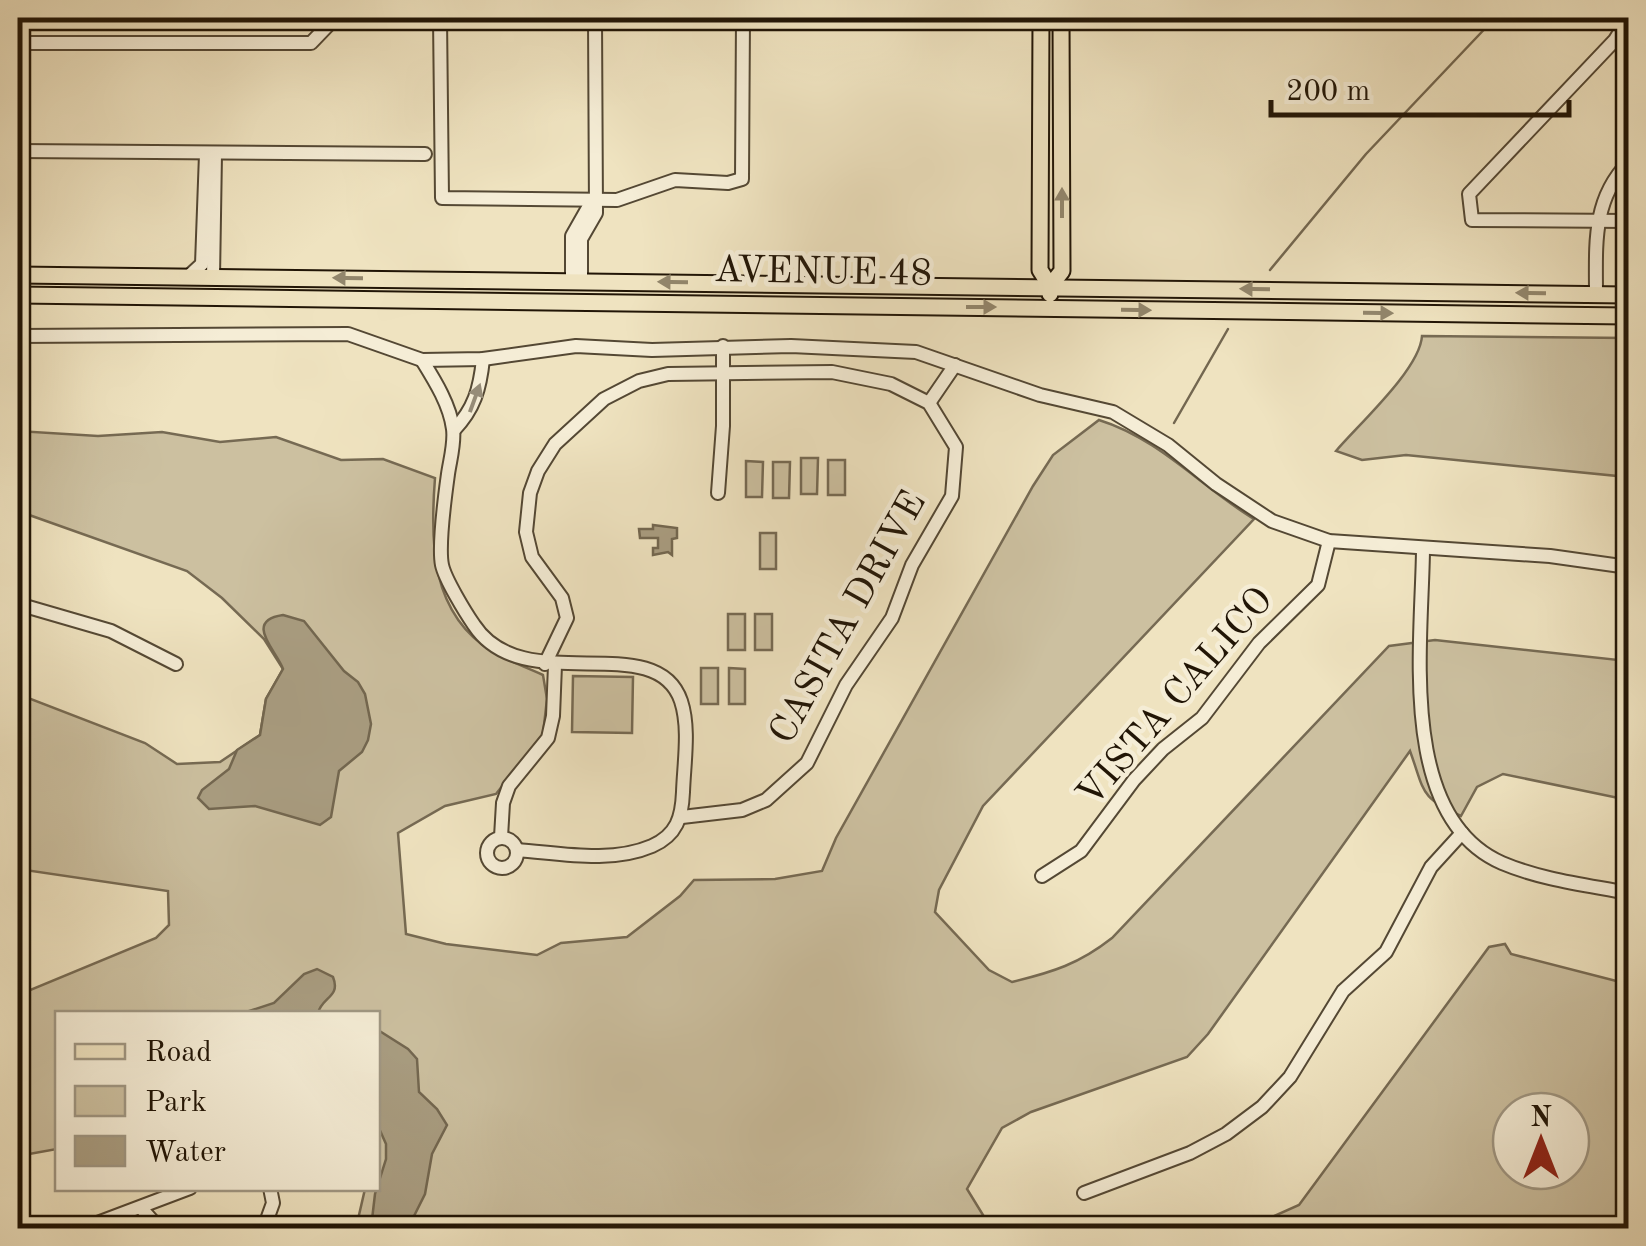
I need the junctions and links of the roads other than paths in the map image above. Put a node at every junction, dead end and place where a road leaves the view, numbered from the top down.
1 (335, 18) edge
2 (440, 18) edge
3 (595, 18) edge
4 (744, 18) edge
5 (1040, 18) edge
6 (1061, 18) edge
7 (1628, 19) edge
8 (18, 39) edge
9 (1041, 58) junction
10 (1061, 116) junction
11 (18, 151) edge
12 (210, 154) junction
13 (425, 154) dead end
14 (1628, 163) edge
15 (594, 199) junction
16 (1597, 220) junction
17 (1628, 221) edge
18 (18, 274) edge
19 (189, 276) junction
20 (212, 277) junction
21 (576, 282) junction
22 (1050, 286) junction
23 (1596, 294) junction
24 (1628, 295) edge
25 (18, 296) edge
26 (86, 296) junction
27 (446, 301) junction
28 (620, 303) junction
29 (1051, 308) junction
30 (1596, 315) junction
31 (1628, 316) edge
32 (18, 336) edge
33 (723, 346) junction
34 (483, 359) junction
35 (422, 360) junction
36 (955, 364) junction
37 (722, 373) junction
38 (929, 403) junction
39 (454, 430) junction
40 (718, 492) dead end
41 (1328, 541) junction
42 (1422, 550) junction
43 (1628, 567) edge
44 (18, 604) edge
45 (176, 664) dead end
46 (550, 664) junction
47 (682, 817) junction
48 (1462, 834) junction
49 (501, 838) junction
50 (517, 850) junction
51 (1042, 876) dead end
52 (1628, 893) edge
53 (183, 1191) edge
54 (271, 1191) edge
55 (1084, 1193) dead end
56 (141, 1208) junction
57 (84, 1228) edge
58 (159, 1228) edge
59 (264, 1228) edge

1 - 8 street
2 - 15 street
3 - 15 street
4 - 15 street
5 - 9 main road
6 - 10 main road
7 - 16 street
9 - 10 main road
9 - 22 main road
22 -> 10 main road
11 - 12 street
12 - 13 street
12 - 19 street
12 - 20 street
14 - 16 street
15 - 21 street
16 - 17 street
16 - 23 street
18 - 19 main road, AVENUE 48
19 - 20 main road, AVENUE 48
21 -> 20 main road, AVENUE 48
20 - 26 main road
22 -> 21 main road, AVENUE 48
21 - 27 main road
21 - 28 main road
23 -> 22 main road, AVENUE 48
22 - 29 main road
23 - 24 main road, AVENUE 48
23 - 30 main road
25 - 26 main road, AVENUE 48
26 - 27 main road, AVENUE 48
27 - 28 main road, AVENUE 48
28 -> 29 main road, AVENUE 48
29 -> 30 main road, AVENUE 48
30 - 31 main road, AVENUE 48
32 - 35 street
33 - 34 street
33 - 36 street
33 - 37 street
34 - 35 street
39 -> 34 street
35 - 39 street
36 - 38 street
36 - 41 street
37 - 38 street
37 - 40 street
37 - 46 street
38 - 47 street, CASITA DRIVE
39 - 46 street
41 - 42 street
41 - 51 street, VISTA CALICO
42 - 43 street
42 - 48 street
44 - 45 street
46 - 47 street
46 - 49 street
47 - 50 street
48 - 52 street
48 - 55 street
49 - 50 street
49 - 50 street
53 - 56 street
54 - 59 street
56 - 57 street
56 - 58 street

